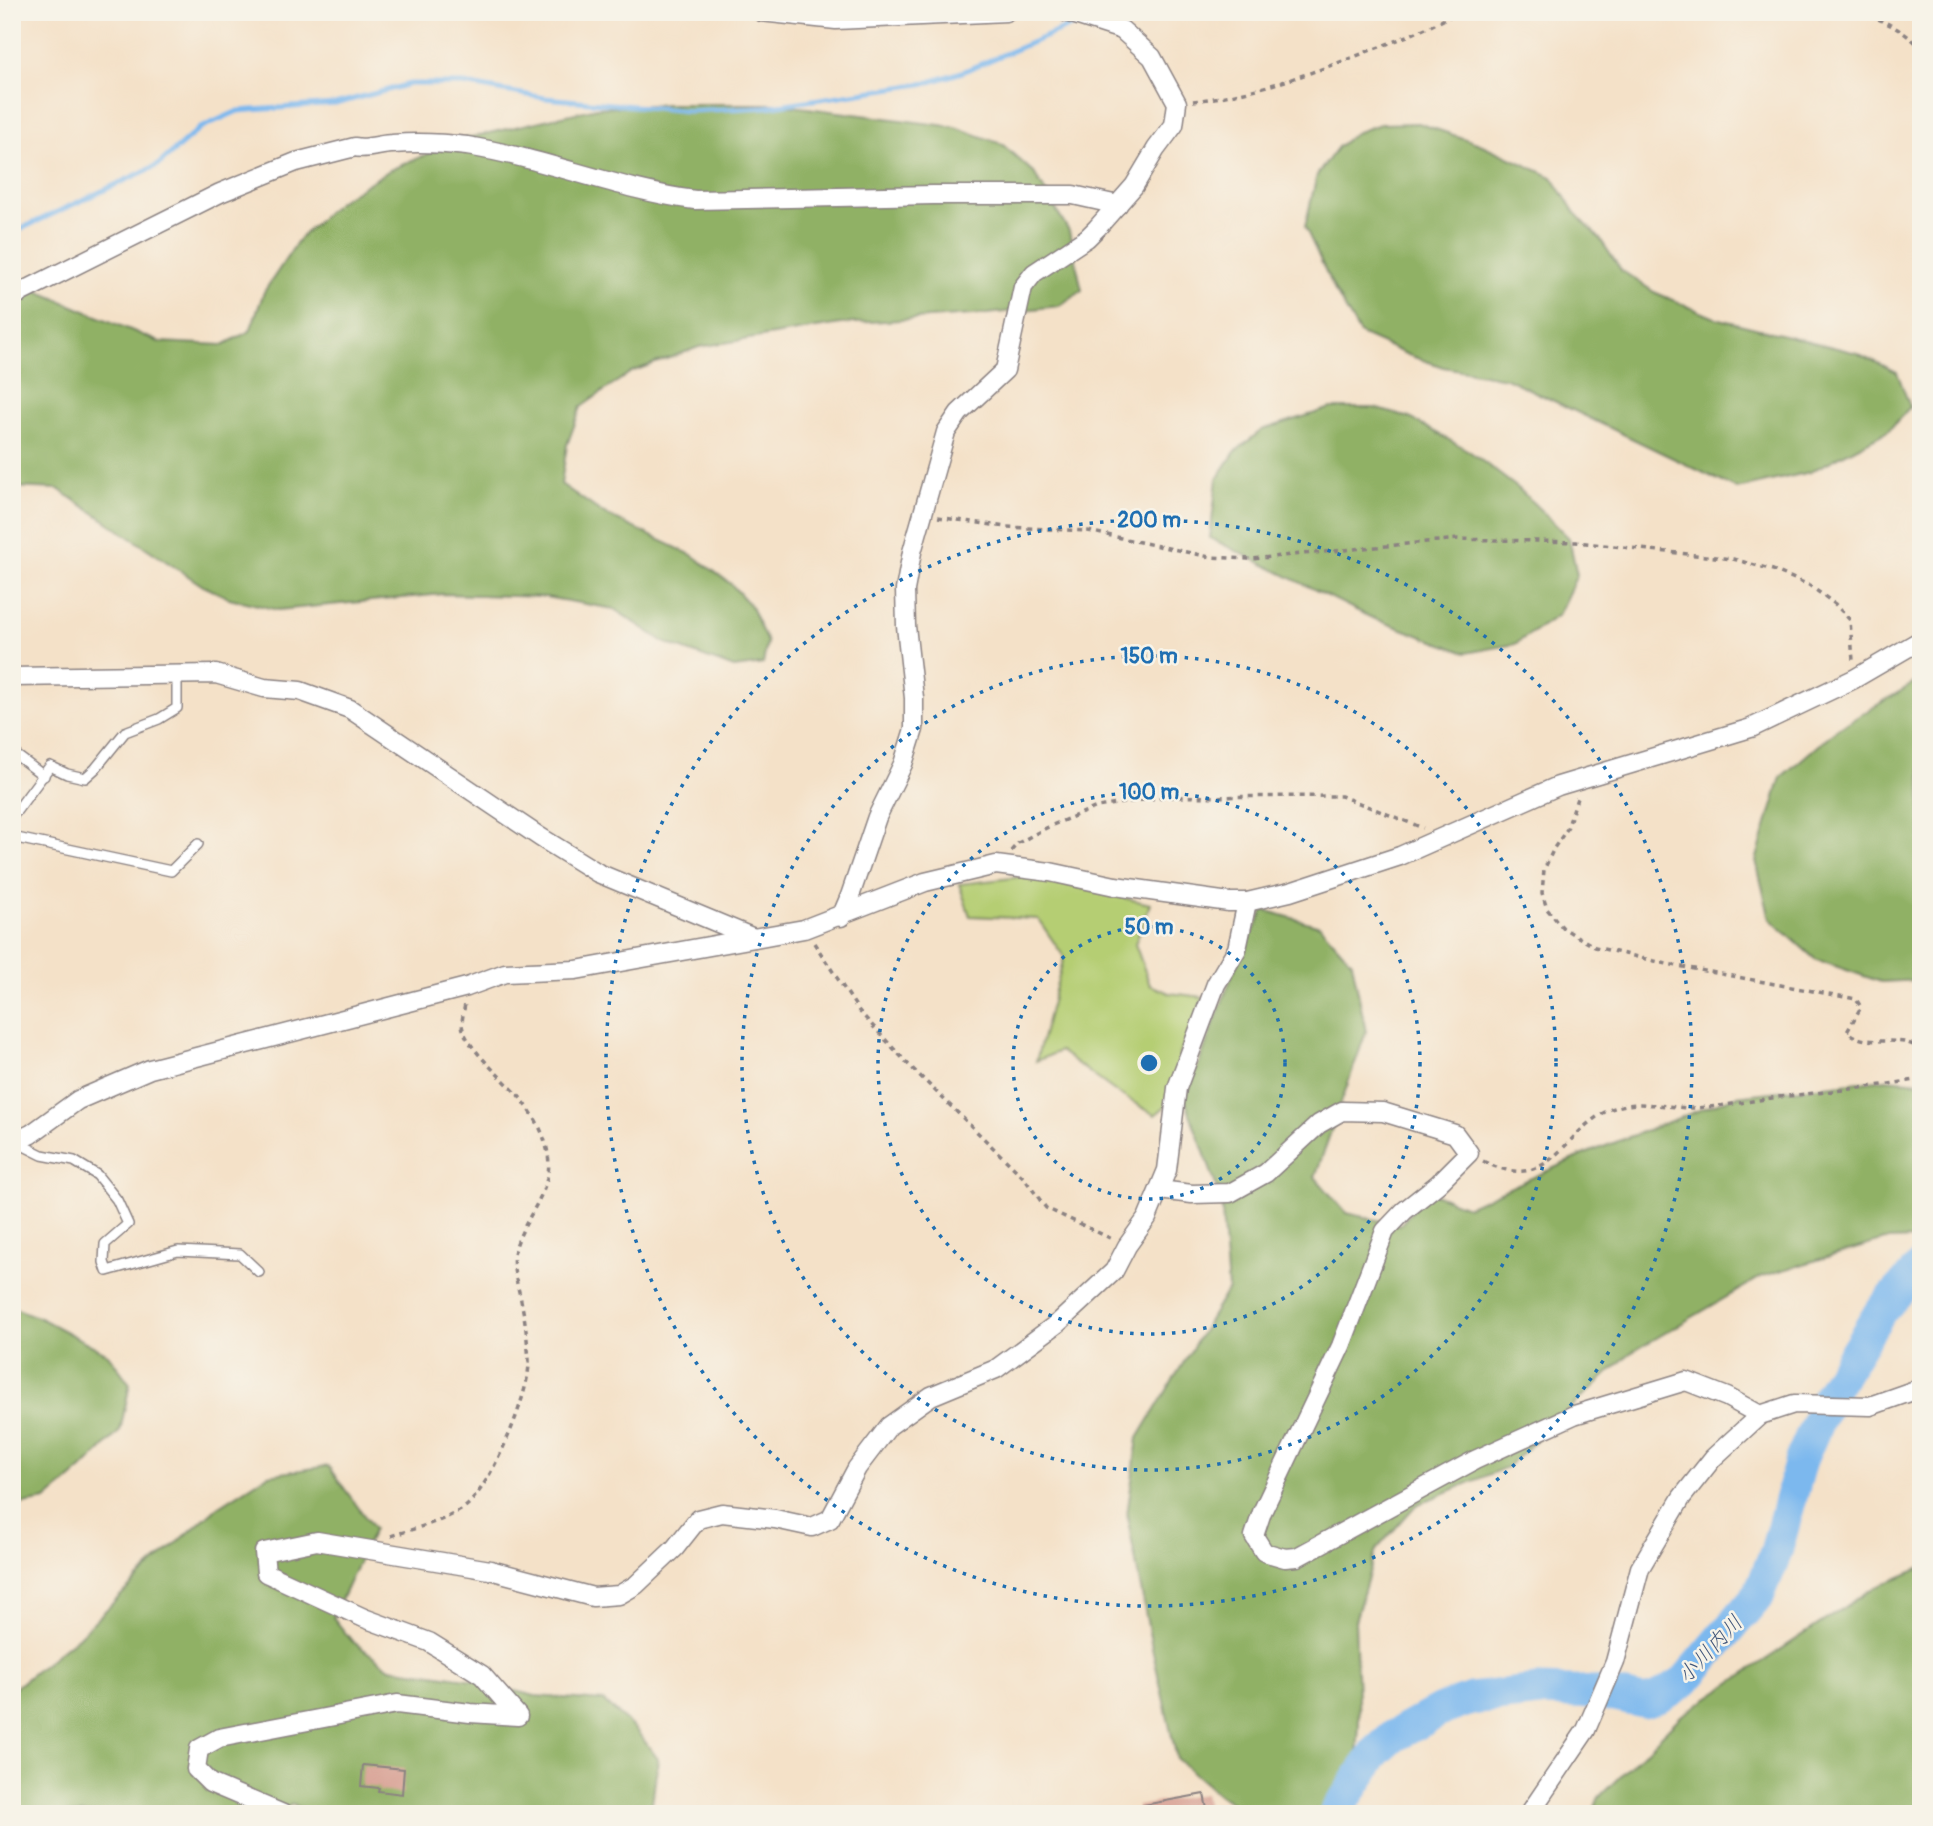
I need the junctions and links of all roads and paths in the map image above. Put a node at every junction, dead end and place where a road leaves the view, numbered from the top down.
1 (761, 12) edge
2 (1006, 12) edge
3 (1066, 12) edge
4 (1458, 12) edge
5 (1858, 12) edge
6 (1921, 48) edge
7 (1177, 103) junction
8 (1118, 205) junction
9 (12, 297) edge
10 (922, 515) junction
11 (1921, 640) edge
12 (177, 675) junction
13 (12, 677) edge
14 (1854, 679) junction
15 (12, 752) edge
16 (44, 776) junction
17 (1583, 780) junction
18 (12, 817) edge
19 (12, 837) edge
20 (1439, 839) junction
21 (198, 844) dead end
22 (996, 866) junction
23 (1247, 902) junction
24 (841, 917) junction
25 (804, 929) junction
26 (754, 938) junction
27 (467, 987) junction
28 (1921, 1047) edge
29 (1921, 1079) edge
30 (13, 1142) edge
31 (1469, 1153) junction
32 (1159, 1190) junction
33 (1127, 1246) junction
34 (260, 1272) dead end
35 (1921, 1388) edge
36 (1760, 1415) junction
37 (386, 1537) dead end
38 (283, 1814) edge
39 (1529, 1814) edge

1 - 2 street
3 - 7 street
4 - 7 path
5 - 6 path
7 - 8 street
8 - 9 street
8 - 10 street
10 - 14 path
10 - 24 street
11 - 14 street
12 - 13 street
12 - 16 lane
12 - 26 street
14 - 17 street
15 - 16 lane
16 - 18 lane
17 - 20 street
17 - 28 path
19 - 21 lane
20 - 22 path
20 - 23 street
22 - 23 street
22 - 24 street
23 - 32 street
24 - 25 street
25 - 26 street
25 - 33 path
26 - 27 street
27 - 30 street
27 - 37 path
29 - 31 path
30 - 34 lane
31 - 32 street
31 - 36 street
32 - 33 street
33 - 38 street
35 - 36 street
36 - 39 street

